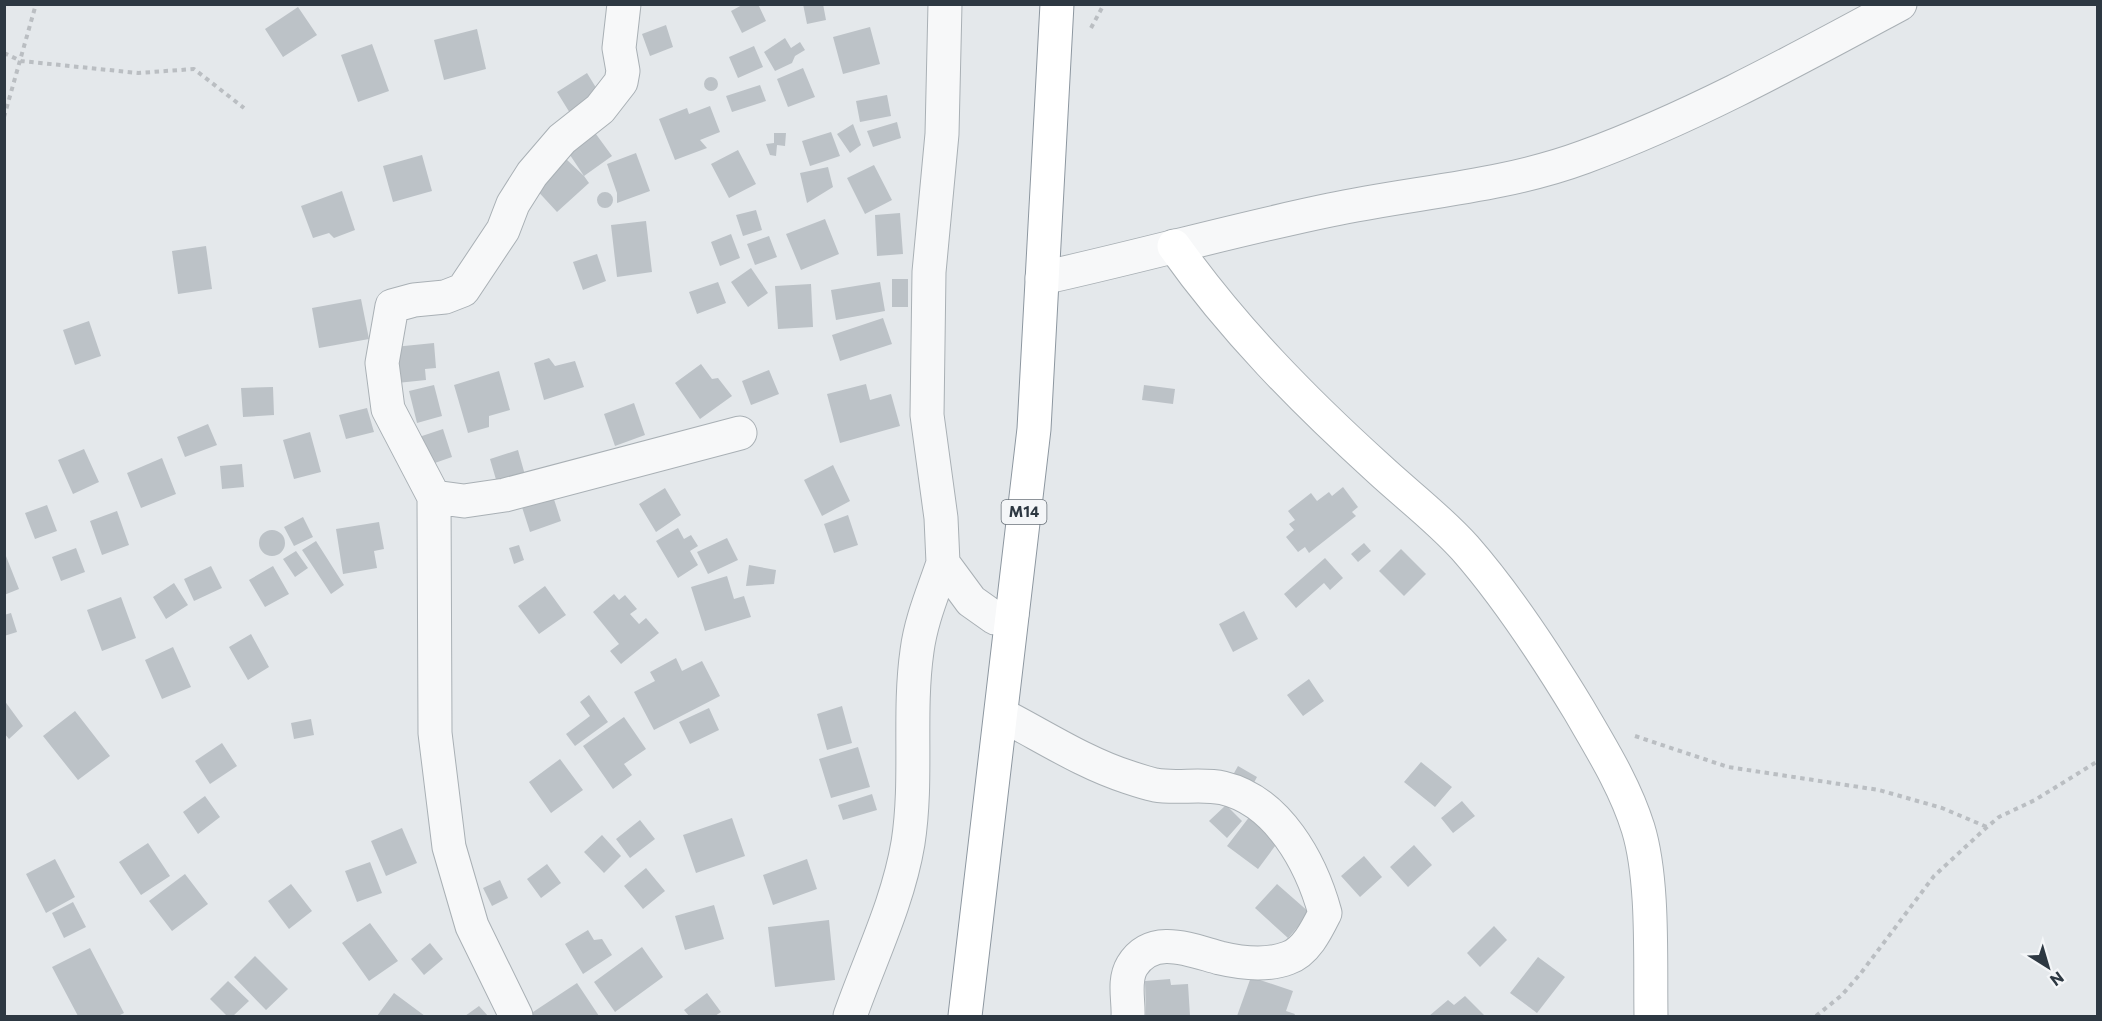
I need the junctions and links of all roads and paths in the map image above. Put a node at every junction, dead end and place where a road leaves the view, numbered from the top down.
1 (36, 4) edge
2 (624, 4) edge
3 (945, 4) edge
4 (1057, 4) edge
5 (1900, 4) edge
6 (4, 52) edge
7 (21, 60) junction
8 (244, 108) dead end
9 (4, 117) edge
10 (1174, 246) junction
11 (1042, 278) junction
12 (740, 433) dead end
13 (434, 497) junction
14 (943, 564) junction
15 (1012, 614) junction
16 (1002, 715) junction
17 (1590, 729) junction
18 (2097, 761) edge
19 (1987, 827) junction
20 (516, 1017) edge
21 (850, 1017) edge
22 (965, 1017) edge
23 (1128, 1017) edge
24 (1651, 1017) edge
25 (1816, 1017) edge

1 - 7 path
2 - 13 street
3 - 14 street
4 - 11 main road, M14
5 - 10 street
6 - 7 path
7 - 8 path
7 - 9 path
10 - 11 street
10 - 17 main road
11 - 15 main road, M14
12 - 13 street
13 - 20 street
14 - 15 street
14 - 21 street
15 - 16 main road, M14
16 - 22 main road, M14
16 - 23 street
17 - 19 path
17 - 24 main road
18 - 19 path
19 - 25 path

